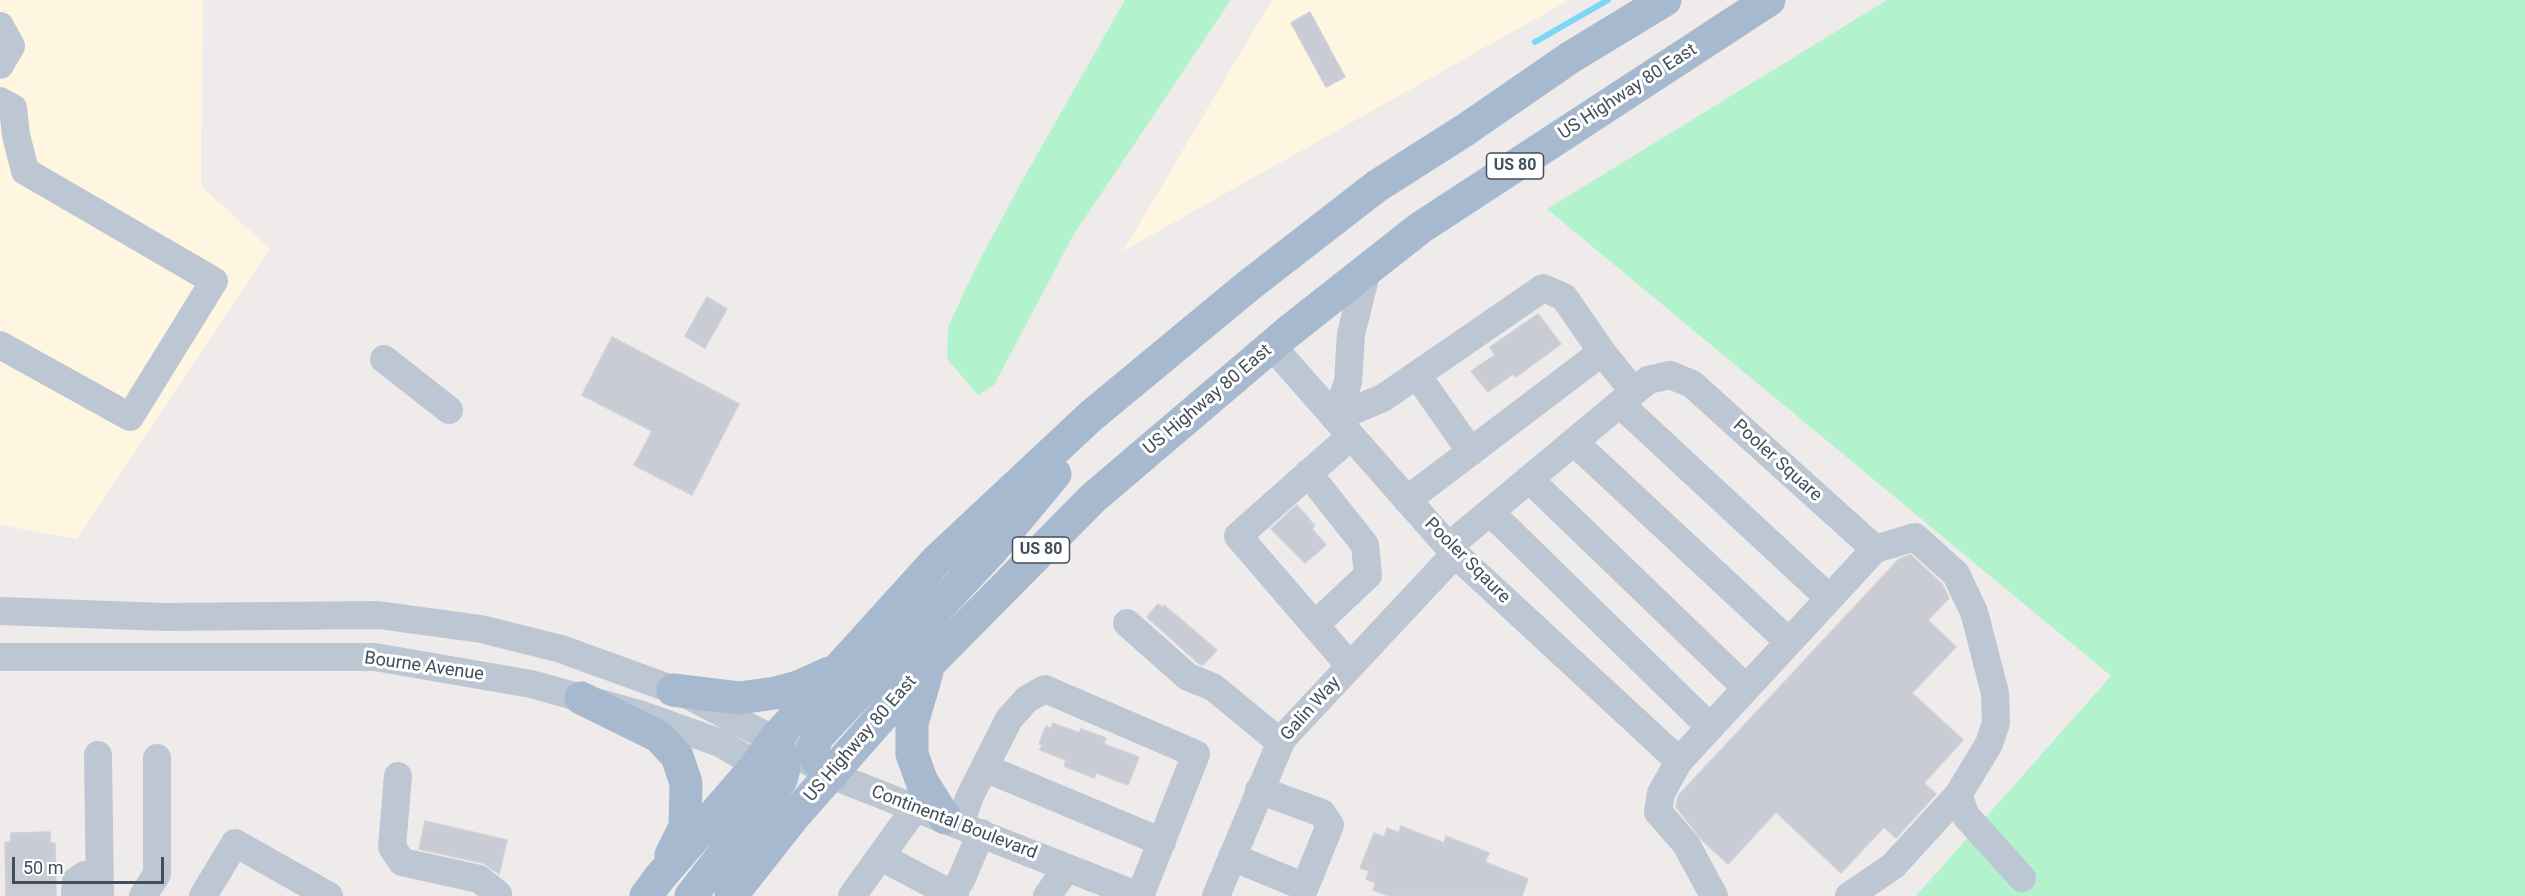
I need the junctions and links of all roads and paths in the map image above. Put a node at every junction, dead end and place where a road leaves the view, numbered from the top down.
1 (1665, 0) edge
2 (1769, 0) edge
3 (0, 26) edge
4 (0, 65) edge
5 (0, 100) edge
6 (1367, 270) junction
7 (0, 345) edge
8 (1272, 346) junction
9 (1602, 352) junction
10 (384, 359) dead end
11 (1417, 375) junction
12 (1128, 386) junction
13 (1627, 398) junction
14 (449, 410) dead end
15 (1343, 427) junction
16 (1574, 442) junction
17 (1471, 452) junction
18 (1308, 473) junction
19 (1529, 479) junction
20 (1407, 500) junction
21 (1490, 512) junction
22 (1875, 549) junction
23 (1452, 550) junction
24 (1829, 598) junction
25 (0, 611) edge
26 (1127, 623) dead end
27 (1315, 625) junction
28 (1789, 642) junction
29 (0, 657) edge
30 (930, 662) junction
31 (1350, 666) junction
32 (839, 668) junction
33 (1746, 688) junction
34 (673, 690) junction
35 (581, 698) junction
36 (1710, 727) junction
37 (1280, 742) junction
38 (99, 756) dead end
39 (157, 758) dead end
40 (772, 758) junction
41 (1679, 761) junction
42 (985, 768) junction
43 (831, 775) junction
44 (398, 776) dead end
45 (1259, 790) junction
46 (1958, 795) junction
47 (951, 821) junction
48 (1162, 842) junction
49 (881, 857) junction
50 (1232, 857) junction
51 (1067, 867) junction
52 (2022, 878) dead end
53 (653, 886) edge
54 (91, 887) edge
55 (1316, 891) edge
56 (859, 893) edge
57 (498, 894) dead end
58 (952, 895) edge
59 (142, 896) edge
60 (203, 896) edge
61 (329, 896) edge
62 (691, 896) edge
63 (731, 896) edge
64 (1047, 896) edge
65 (1139, 896) edge
66 (1216, 896) edge
67 (1714, 896) edge
68 (1849, 896) edge

1 - 12 main road
2 - 6 main road, US Highway 80 East / US 80
3 - 4 street
5 - 7 street
6 - 8 main road, US Highway 80 East / US 80
6 - 15 street
8 - 15 street, Pooler Sqaure
8 - 30 main road, US Highway 80 East / US 80
9 - 11 street
9 - 13 street
9 - 17 street
10 - 14 street
11 - 15 street
11 - 17 street
12 - 32 main road
12 - 43 main road
13 - 16 street, Pooler Square
13 - 22 street, Pooler Square
13 - 24 street
15 - 18 street
15 - 20 street, Pooler Sqaure
16 - 19 street, Pooler Square
16 - 28 street
17 - 20 street
18 - 27 street
18 - 27 street
19 - 21 street, Pooler Square
19 - 33 street
20 - 23 street, Pooler Sqaure
21 - 23 street, Pooler Square
21 - 36 street
22 - 24 street
22 - 46 street
23 - 31 street, Galin Way
23 - 41 street, Pooler Sqaure
24 - 28 street
25 - 34 street
26 - 37 street
27 - 31 street
28 - 33 street
29 - 35 street, Bourne Avenue
30 - 43 main road, US Highway 80 East / US 80
30 - 47 main road
31 - 37 street, Galin Way
32 - 34 main road
32 - 40 main road
33 - 36 street
34 - 40 street
35 - 40 street, Bourne Avenue
35 - 53 main road
36 - 41 street
37 - 45 street, Galin Way
38 - 54 street
39 - 59 street
40 - 43 street, Continental Boulevard
40 - 53 main road
40 - 62 main road
41 - 67 street
42 - 47 street
42 - 48 street
42 - 48 street
43 - 47 street, Continental Boulevard
43 - 63 main road, US Highway 80 East / US 80
44 - 57 street
45 - 50 street, Galin Way
45 - 55 street
46 - 52 street
46 - 68 street
47 - 49 street
47 - 51 street, Continental Boulevard
47 - 58 street
48 - 65 street
49 - 56 street
49 - 58 street
50 - 55 street
50 - 66 street, Galin Way
51 - 64 street
51 - 65 street, Continental Boulevard
60 - 61 street

